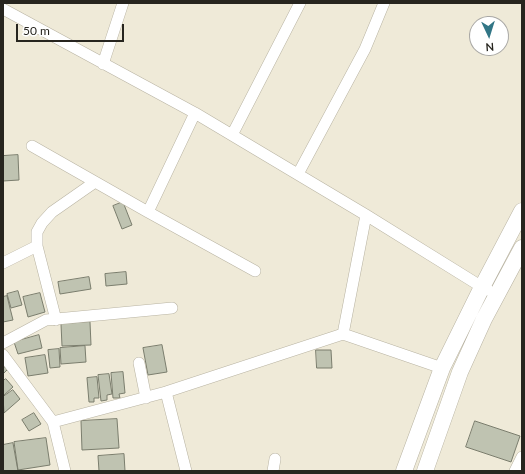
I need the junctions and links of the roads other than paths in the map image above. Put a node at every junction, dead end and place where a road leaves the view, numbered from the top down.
1 (123, 3) edge
2 (300, 3) edge
3 (384, 3) edge
4 (3, 9) edge
5 (103, 64) junction
6 (195, 114) junction
7 (232, 135) junction
8 (32, 146) dead end
9 (298, 174) junction
10 (95, 182) junction
11 (522, 211) edge
12 (148, 212) junction
13 (366, 215) junction
14 (37, 246) junction
15 (522, 248) edge
16 (3, 263) edge
17 (255, 271) dead end
18 (482, 287) junction
19 (498, 294) junction
20 (172, 308) dead end
21 (56, 320) junction
22 (342, 334) junction
23 (3, 343) edge
24 (3, 355) edge
25 (139, 363) dead end
26 (442, 368) junction
27 (166, 392) junction
28 (146, 398) junction
29 (53, 422) junction
30 (522, 457) edge
31 (275, 459) dead end
32 (65, 471) edge
33 (186, 471) edge
34 (273, 471) edge
35 (404, 471) edge
36 (425, 471) edge
37 (514, 471) edge

1 - 5 street
2 - 7 street
3 - 9 street
4 - 5 street
5 - 6 street
6 - 7 street
6 - 12 street
7 - 9 street
8 - 10 street
9 - 13 street
10 - 12 street
10 - 14 street
11 - 18 main road
12 - 17 street
13 - 18 street
13 - 22 street
14 - 16 street
14 - 21 street
15 - 19 main road
18 - 19 street
18 - 26 main road
19 - 36 main road
20 - 21 street
21 - 23 street
22 - 26 street
22 - 27 street
24 - 29 street
25 - 28 street
26 - 35 main road
27 - 28 street
27 - 33 street
28 - 29 street
29 - 32 street
30 - 37 street
31 - 34 street

